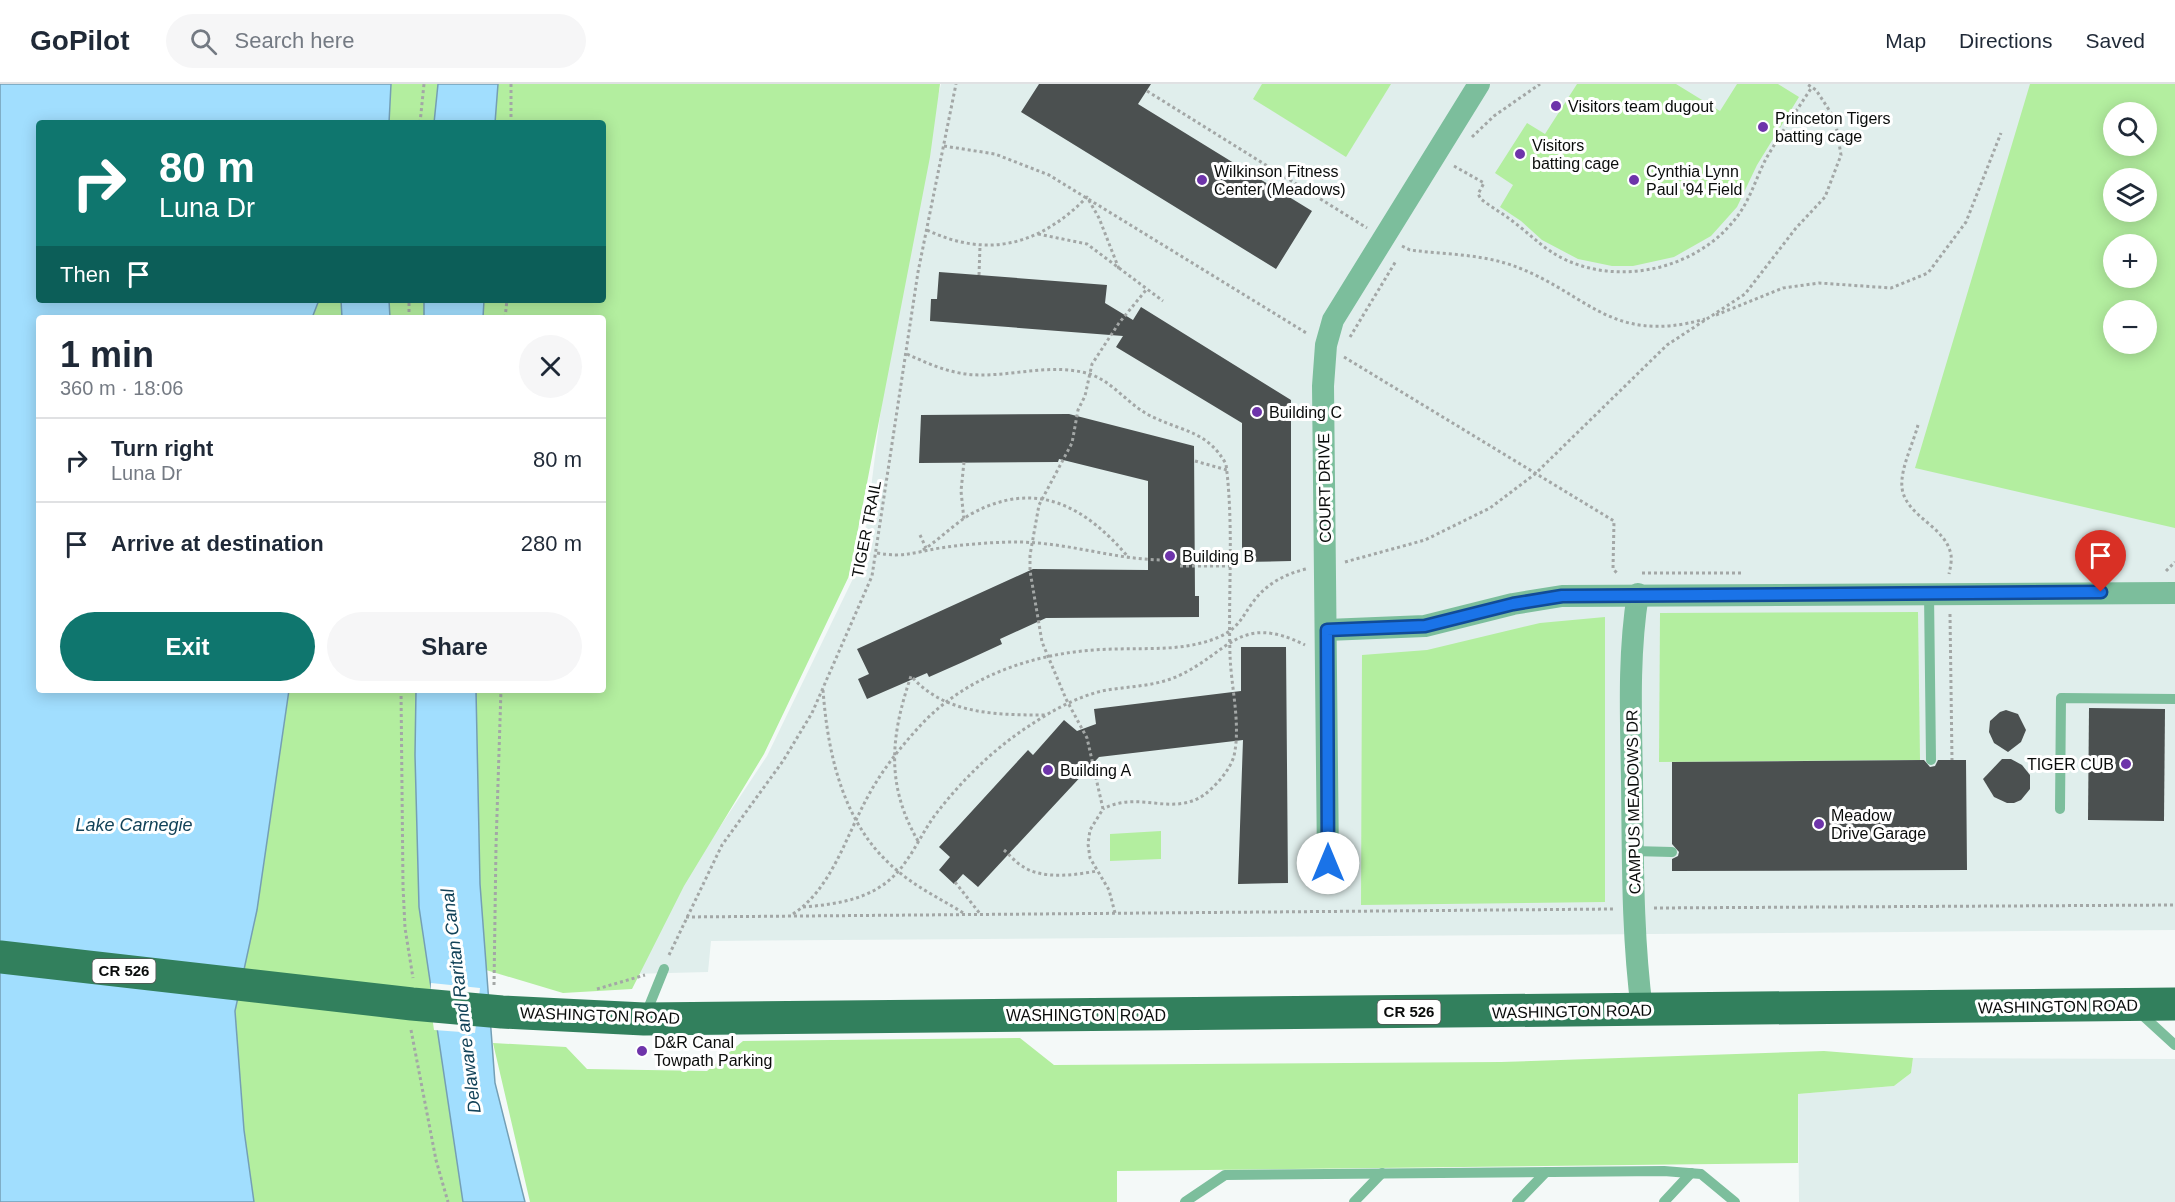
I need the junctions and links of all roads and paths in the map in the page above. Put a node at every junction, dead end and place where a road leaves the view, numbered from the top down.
1 (424, 84) edge
2 (512, 84) edge
3 (956, 84) edge
4 (1479, 84) edge
5 (1540, 84) edge
6 (1807, 84) edge
7 (1812, 87) junction
8 (1147, 90) dead end
9 (420, 120) edge
10 (511, 120) edge
11 (2001, 133) dead end
12 (944, 146) junction
13 (1466, 147) dead end
14 (1460, 156) dead end
15 (1454, 166) junction
16 (1448, 175) dead end
17 (1087, 197) junction
18 (927, 230) junction
19 (1036, 234) junction
20 (1384, 237) junction
21 (1409, 239) dead end
22 (980, 246) junction
23 (1404, 247) junction
24 (1119, 269) junction
25 (979, 275) dead end
26 (1146, 290) junction
27 (1163, 301) dead end
28 (1708, 318) junction
29 (1333, 350) junction
30 (907, 354) junction
31 (1090, 374) junction
32 (1195, 461) dead end
33 (964, 462) dead end
34 (1227, 470) junction
35 (1534, 474) junction
36 (1042, 499) junction
37 (964, 520) junction
38 (920, 535) dead end
39 (1032, 543) junction
40 (926, 548) junction
41 (921, 551) junction
42 (877, 553) junction
43 (1131, 560) junction
44 (1161, 560) dead end
45 (2175, 562) edge
46 (1180, 566) dead end
47 (1229, 566) junction
48 (1326, 566) junction
49 (1750, 573) dead end
50 (1961, 573) dead end
51 (1624, 574) dead end
52 (2163, 574) dead end
53 (1934, 583) junction
54 (1636, 584) junction
55 (2175, 594) edge
56 (1327, 630) junction
57 (1230, 631) junction
58 (1046, 655) junction
59 (823, 689) junction
60 (401, 693) edge
61 (501, 693) edge
62 (2175, 699) edge
63 (946, 702) junction
64 (1047, 715) dead end
65 (894, 755) junction
66 (1931, 760) dead end
67 (1103, 809) junction
68 (2060, 809) dead end
69 (856, 821) junction
70 (918, 841) dead end
71 (1004, 850) dead end
72 (1633, 851) junction
73 (1672, 852) dead end
74 (1328, 863) dead end
75 (1097, 871) junction
76 (955, 882) dead end
77 (2175, 905) edge
78 (1634, 908) junction
79 (1115, 913) junction
80 (791, 915) junction
81 (967, 915) junction
82 (981, 915) junction
83 (686, 918) junction
84 (0, 957) edge
85 (664, 969) junction
86 (589, 989) dead end
87 (486, 1002) junction
88 (418, 1004) junction
89 (2175, 1004) edge
90 (2130, 1005) junction
91 (1642, 1010) junction
92 (644, 1019) junction
93 (2175, 1045) edge
94 (1546, 1172) junction
95 (1382, 1173) junction
96 (1691, 1173) junction
97 (448, 1202) edge
98 (1185, 1202) edge
99 (1354, 1202) edge
100 (1517, 1202) edge
101 (1664, 1202) edge
102 (1735, 1202) edge

1 - 9 path
2 - 10 path
3 - 12 path, TIGER TRAIL
4 - 20 street, COURT DRIVE
5 - 13 path
6 - 7 path
7 - 15 path
7 - 28 path
8 - 20 path
11 - 28 path
12 - 17 path
12 - 18 path, TIGER TRAIL
14 - 15 path
15 - 16 path
17 - 19 path
17 - 24 path
17 - 29 path
18 - 22 path
18 - 30 path, TIGER TRAIL
19 - 22 path
19 - 24 path
20 - 23 path
20 - 29 street, COURT DRIVE
21 - 23 path
22 - 25 path
23 - 28 path
23 - 29 path
24 - 26 path
26 - 27 path
26 - 31 path
28 - 35 path
29 - 35 path
29 - 48 street, COURT DRIVE
30 - 31 path
30 - 42 path, TIGER TRAIL
31 - 34 path
31 - 36 path
32 - 34 path
33 - 37 path
34 - 47 path
35 - 48 path
35 - 51 path
36 - 37 path
36 - 39 path
36 - 43 path
37 - 40 path
38 - 40 path
39 - 41 path
39 - 43 path
39 - 58 path
40 - 41 path
41 - 42 path
42 - 59 path, TIGER TRAIL
43 - 44 path
45 - 52 path
46 - 47 path
47 - 57 path
48 - 56 street, COURT DRIVE
48 - 57 path
49 - 54 path
50 - 53 path
53 - 54 street
53 - 55 street
53 - 66 lane
54 - 56 street
54 - 72 street, CAMPUS MEADOWS DR
56 - 74 street, COURT DRIVE
57 - 58 path
57 - 67 path
58 - 63 path
58 - 67 path
59 - 69 path
59 - 83 path, TIGER TRAIL
60 - 88 path
61 - 87 path
62 - 68 lane
63 - 64 path
63 - 65 path
63 - 65 path
65 - 69 path
65 - 70 path
67 - 75 path
69 - 80 path
69 - 81 path
71 - 75 path
72 - 73 lane
72 - 78 street, CAMPUS MEADOWS DR
75 - 79 path
76 - 82 path
77 - 78 path
78 - 79 path
78 - 91 street, CAMPUS MEADOWS DR
79 - 82 path
80 - 81 path
80 - 83 path
81 - 82 path
83 - 85 path, TIGER TRAIL
84 - 88 main road, WASHINGTON ROAD / CR 526
85 - 86 path
85 - 92 lane
87 - 88 main road, WASHINGTON ROAD / CR 526
87 - 92 main road, WASHINGTON ROAD / CR 526
88 - 97 path
89 - 90 main road, WASHINGTON ROAD / CR 526
90 - 91 main road, WASHINGTON ROAD / CR 526
90 - 93 lane
91 - 92 main road, WASHINGTON ROAD / CR 526
94 - 95 lane
94 - 96 lane
94 - 100 lane
95 - 98 lane
95 - 99 lane
96 - 101 lane
96 - 102 lane

